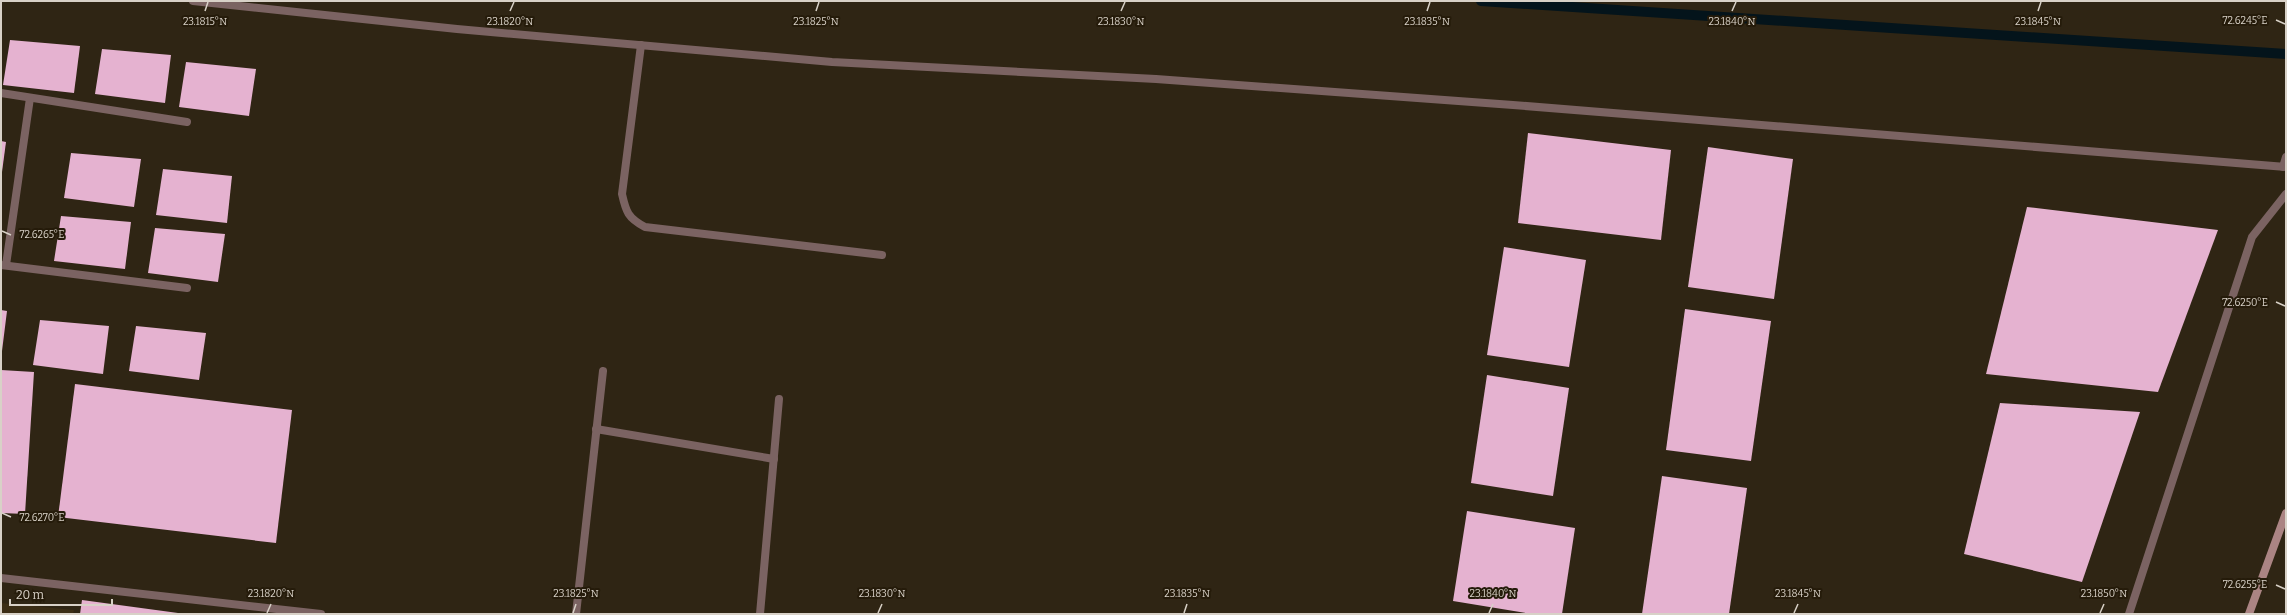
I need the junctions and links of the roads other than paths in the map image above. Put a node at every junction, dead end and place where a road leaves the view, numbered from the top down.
1 (194, 1) edge
2 (641, 45) junction
3 (1, 93) edge
4 (30, 98) junction
5 (187, 122) dead end
6 (2286, 157) edge
7 (2285, 167) edge
8 (2286, 194) edge
9 (882, 255) dead end
10 (3, 265) edge
11 (187, 288) dead end
12 (603, 371) dead end
13 (779, 399) dead end
14 (596, 429) junction
15 (774, 459) junction
16 (2286, 513) edge
17 (1, 578) edge
18 (321, 614) edge
19 (576, 614) edge
20 (760, 614) edge
21 (2129, 614) edge
22 (2249, 614) edge

1 - 2 street
2 - 7 street
2 - 9 street
3 - 4 street
4 - 5 street
4 - 10 street
6 - 7 street
8 - 21 street
10 - 11 street
12 - 14 street
13 - 15 street
14 - 15 street
14 - 19 street
15 - 20 street
16 - 22 main road
17 - 18 street

